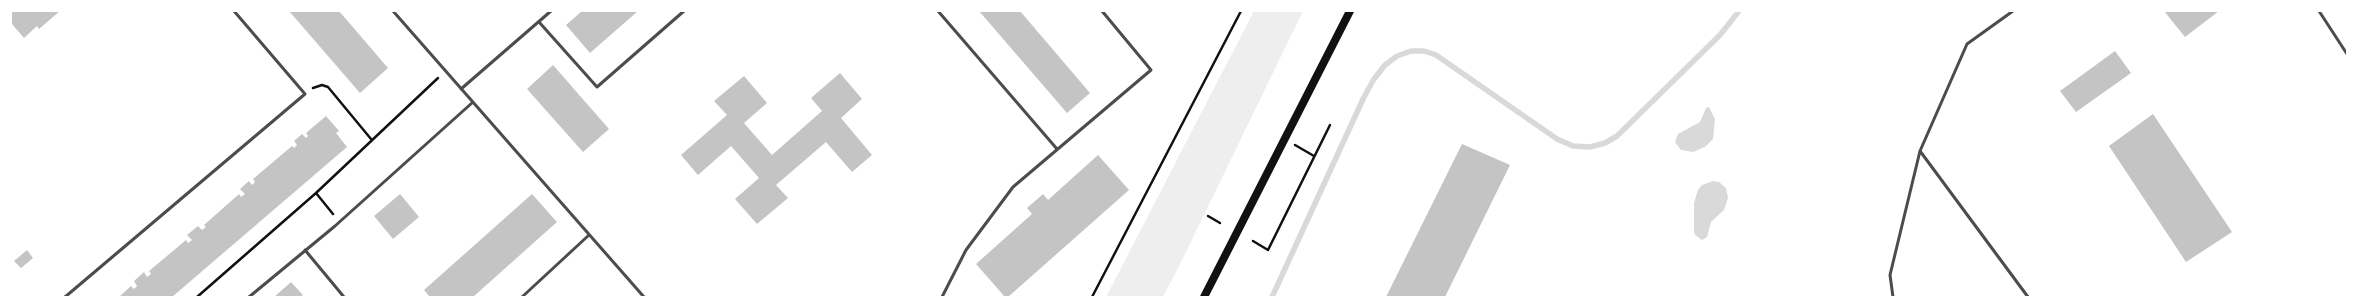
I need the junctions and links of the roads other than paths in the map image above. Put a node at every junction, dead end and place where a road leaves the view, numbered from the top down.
1 (234, 11) edge
2 (393, 11) edge
3 (551, 11) edge
4 (684, 11) edge
5 (938, 11) edge
6 (1102, 11) edge
7 (1350, 11) edge
8 (2013, 11) edge
9 (2319, 11) edge
10 (539, 22) junction
11 (2347, 54) edge
12 (461, 89) junction
13 (473, 102) junction
14 (1057, 149) junction
15 (1920, 151) junction
16 (589, 235) junction
17 (305, 250) junction
18 (66, 297) edge
19 (248, 297) edge
20 (344, 297) edge
21 (522, 297) edge
22 (644, 297) edge
23 (942, 297) edge
24 (1204, 297) edge
25 (1893, 297) edge
26 (2028, 297) edge

1 - 18 lane
2 - 12 lane
3 - 10 lane
4 - 10 lane
5 - 14 lane
6 - 14 lane
7 - 24 main road
8 - 15 lane
9 - 11 lane
10 - 12 lane
12 - 13 lane
13 - 16 lane
13 - 17 lane
14 - 23 lane
15 - 25 lane
15 - 26 lane
16 - 21 lane
16 - 22 lane
17 - 19 lane
17 - 20 lane

